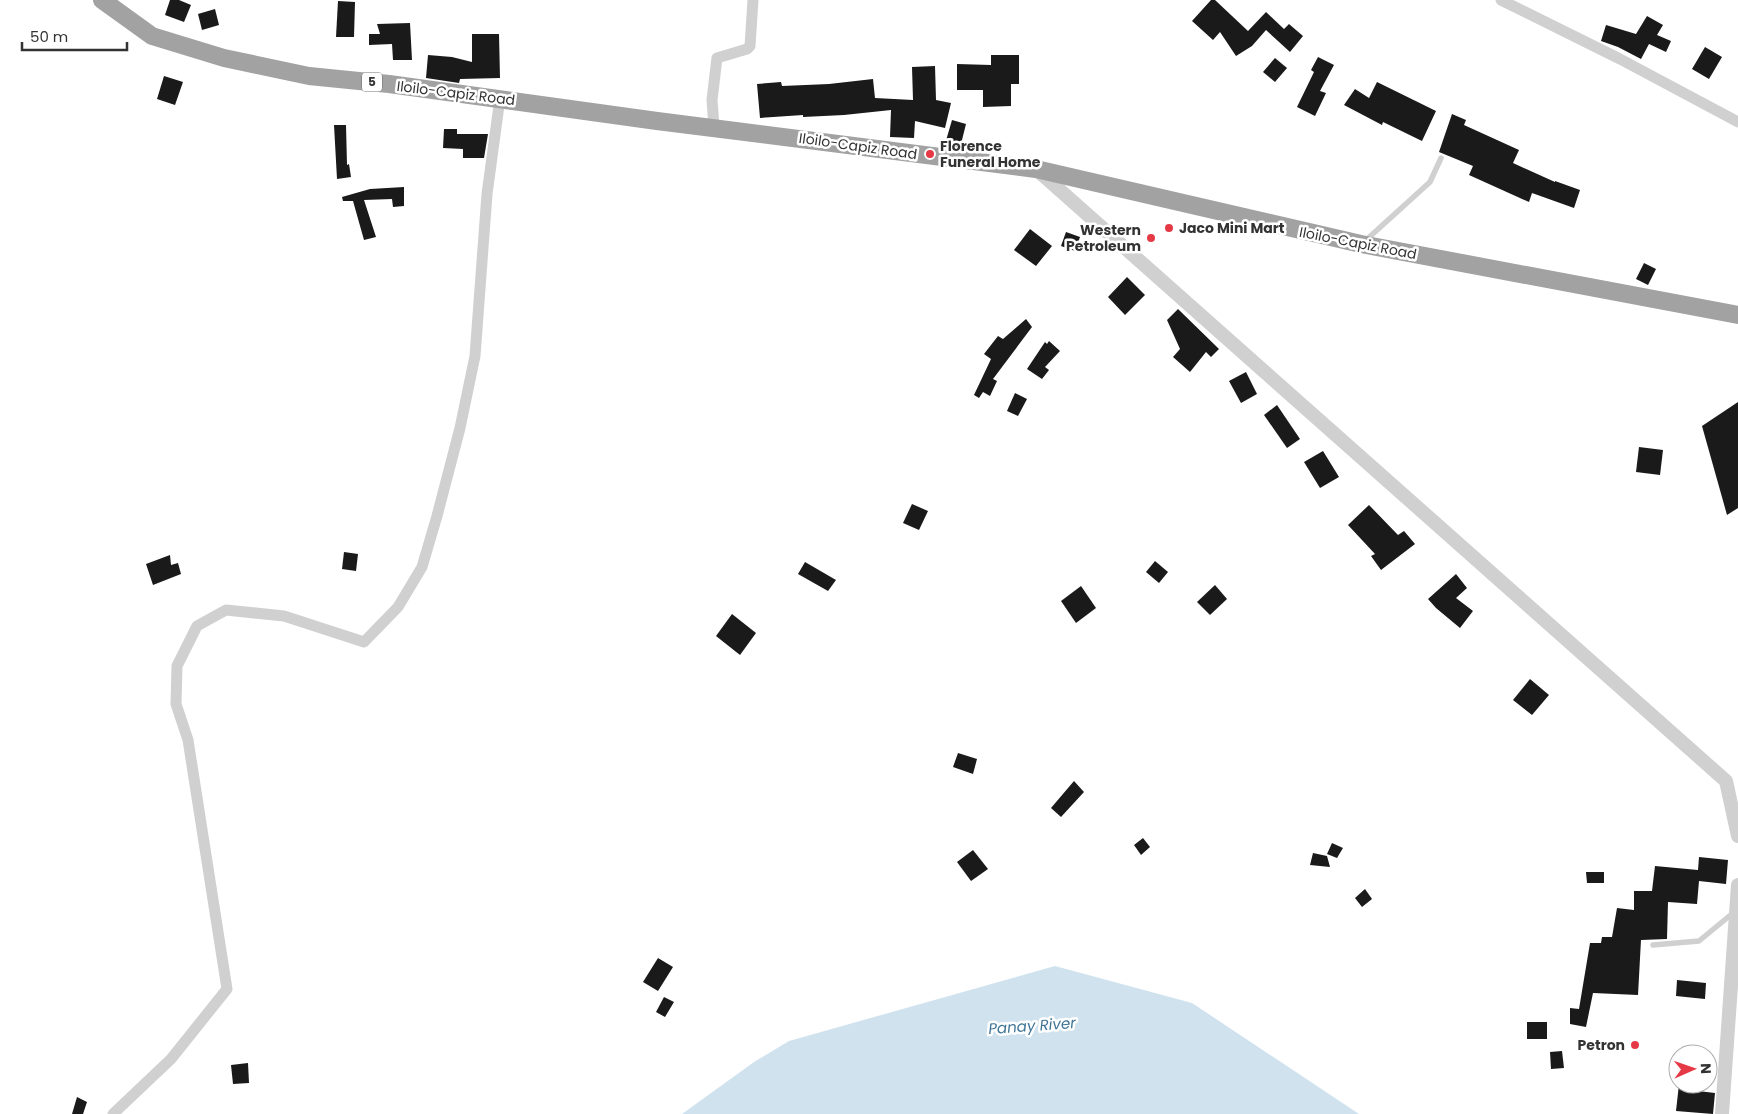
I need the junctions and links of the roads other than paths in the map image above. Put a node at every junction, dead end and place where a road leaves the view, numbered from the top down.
1 (102, 0) edge
2 (753, 0) edge
3 (1501, 0) edge
4 (500, 98) junction
5 (1738, 122) edge
6 (714, 127) junction
7 (1441, 158) dead end
8 (1036, 170) junction
9 (1361, 244) junction
10 (1738, 315) edge
11 (1738, 836) edge
12 (1738, 885) edge
13 (1736, 910) junction
14 (1653, 945) dead end
15 (113, 1114) edge
16 (1722, 1114) edge

1 - 4 highway, Iloilo-Capiz Road / 5
2 - 6 street
3 - 5 street
4 - 6 highway, Iloilo-Capiz Road / 5
4 - 15 street
6 - 8 highway, Iloilo-Capiz Road / 5
7 - 9 lane
8 - 9 highway, Iloilo-Capiz Road / 5
8 - 11 street
9 - 10 highway, Iloilo-Capiz Road / 5
12 - 13 street
13 - 14 lane
13 - 16 street

